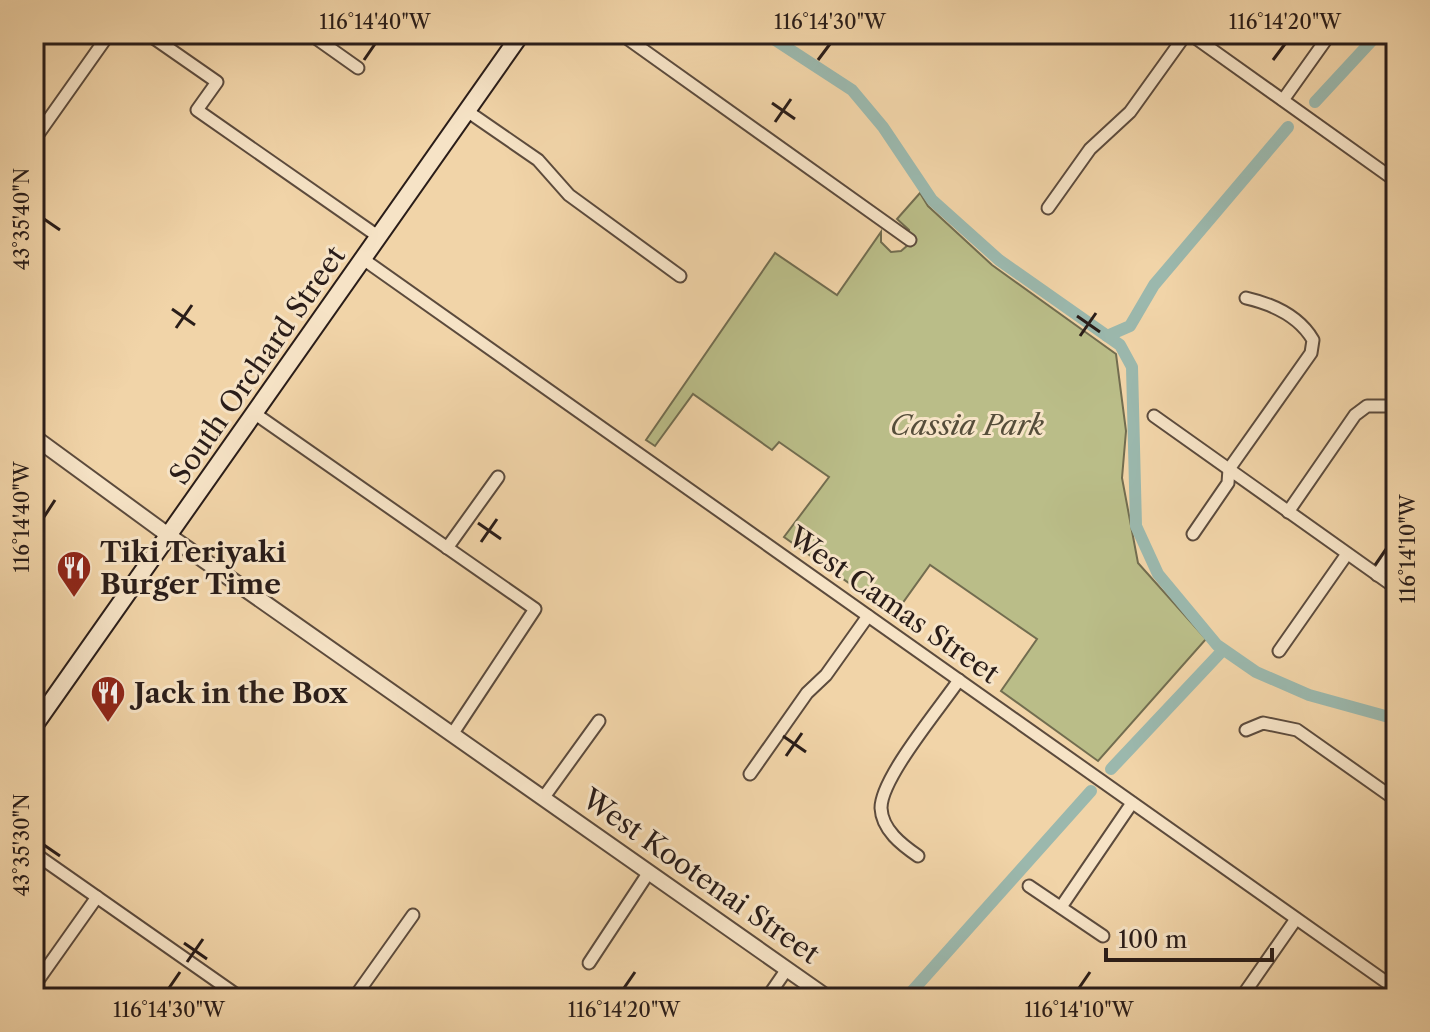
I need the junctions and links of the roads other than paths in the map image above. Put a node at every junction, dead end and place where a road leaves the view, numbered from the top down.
1 (109, 34) edge
2 (148, 34) edge
3 (310, 34) edge
4 (521, 34) edge
5 (621, 34) edge
6 (1188, 34) edge
7 (1330, 34) edge
8 (358, 68) dead end
9 (1283, 100) junction
10 (467, 111) junction
11 (34, 140) edge
12 (1396, 181) edge
13 (1048, 208) dead end
14 (379, 237) junction
15 (910, 240) dead end
16 (363, 259) junction
17 (680, 276) dead end
18 (1246, 298) dead end
19 (1396, 406) edge
20 (254, 413) junction
21 (1154, 416) dead end
22 (34, 437) edge
23 (1229, 469) junction
24 (498, 477) dead end
25 (1288, 512) junction
26 (1193, 534) dead end
27 (168, 535) junction
28 (1396, 547) edge
29 (447, 548) junction
30 (1347, 554) junction
31 (1377, 575) junction
32 (1396, 588) edge
33 (868, 616) junction
34 (1279, 651) dead end
35 (959, 680) junction
36 (599, 721) dead end
37 (34, 726) edge
38 (1246, 730) dead end
39 (453, 733) junction
40 (750, 774) dead end
41 (544, 797) junction
42 (1396, 800) edge
43 (1130, 806) junction
44 (34, 853) edge
45 (918, 856) dead end
46 (649, 872) junction
47 (1029, 886) dead end
48 (97, 897) junction
49 (1061, 907) junction
50 (413, 915) dead end
51 (1296, 919) junction
52 (1103, 936) dead end
53 (589, 963) dead end
54 (787, 969) junction
55 (34, 986) edge
56 (1396, 989) edge
57 (241, 998) edge
58 (354, 998) edge
59 (767, 998) edge
60 (828, 998) edge
61 (1241, 998) edge

1 - 11 street
2 - 14 street
3 - 8 street
4 - 10 main road, South Orchard Street
5 - 15 street
6 - 9 street
6 - 13 street
7 - 9 street
9 - 12 street
10 - 14 main road, South Orchard Street
10 - 17 street
14 - 16 main road, South Orchard Street
16 - 20 main road, South Orchard Street
16 - 33 street, West Camas Street
18 - 23 street
19 - 25 street
20 - 27 main road, South Orchard Street
20 - 29 street
21 - 23 street
22 - 27 street, West Kootenai Street
23 - 25 street
23 - 26 street
24 - 29 street
25 - 30 street
27 - 37 main road, South Orchard Street
27 - 39 street, West Kootenai Street
28 - 31 street
29 - 39 street
30 - 31 street
30 - 34 street
31 - 32 street
33 - 35 street, West Camas Street
33 - 40 street
35 - 43 street, West Camas Street
35 - 45 street
36 - 41 street, West Kootenai Street
38 - 42 street
39 - 41 street, West Kootenai Street
41 - 46 street, West Kootenai Street
43 - 49 street
43 - 51 street, West Camas Street
44 - 48 street
46 - 53 street
46 - 54 street, West Kootenai Street
47 - 49 street
48 - 55 street
48 - 57 street
49 - 52 street
50 - 58 street
51 - 56 street, West Camas Street
51 - 61 street
54 - 59 street
54 - 60 street, West Kootenai Street

